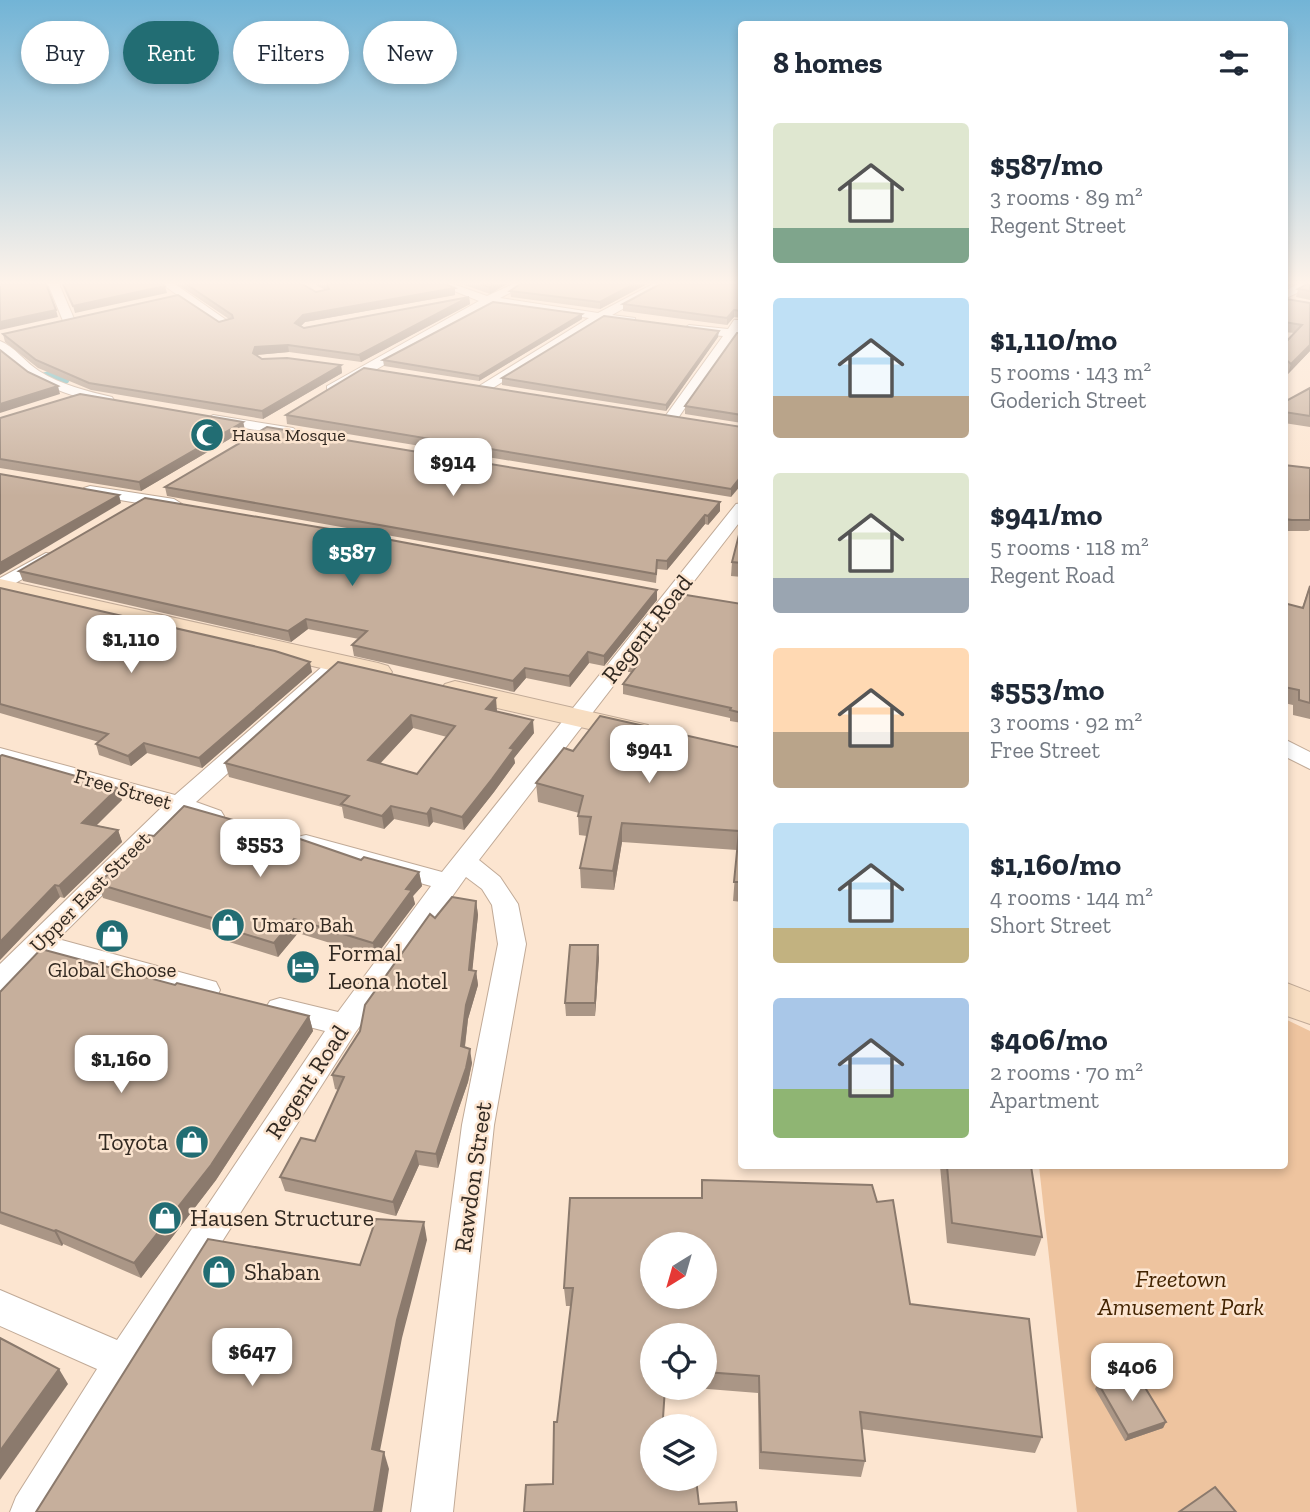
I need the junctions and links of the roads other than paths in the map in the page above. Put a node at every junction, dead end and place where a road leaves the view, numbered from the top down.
1 (9, 355) edge
2 (387, 355) edge
3 (534, 355) edge
4 (719, 355) edge
5 (338, 366) edge
6 (363, 369) junction
7 (390, 373) edge
8 (509, 392) edge
9 (80, 395) junction
10 (319, 397) edge
11 (60, 401) edge
12 (122, 403) edge
13 (288, 415) edge
14 (200, 416) edge
15 (670, 418) edge
16 (267, 428) junction
17 (307, 434) edge
18 (243, 442) edge
19 (171, 485) edge
20 (72, 488) edge
21 (147, 499) junction
22 (187, 506) edge
23 (738, 506) edge
24 (125, 512) edge
25 (57, 552) edge
26 (0, 586) edge
27 (338, 663) junction
28 (576, 718) junction
29 (666, 738) edge
30 (1288, 748) edge
31 (0, 755) edge
32 (1310, 762) edge
33 (178, 805) junction
34 (237, 823) edge
35 (290, 838) edge
36 (456, 872) junction
37 (37, 943) junction
38 (0, 982) edge
39 (1288, 999) edge
40 (1310, 1009) edge
41 (345, 1025) junction
42 (0, 1308) edge
43 (124, 1362) junction
44 (31, 1512) edge
45 (432, 1512) edge

1 - 9 street
2 - 6 street
3 - 8 street
4 - 15 street
5 - 6 street
6 - 7 street
6 - 10 street
9 - 11 street
9 - 12 street
13 - 16 street
14 - 16 street
16 - 17 street
16 - 18 street
19 - 21 street
20 - 21 street
21 - 22 street
21 - 24 street
23 - 28 street, Regent Road
25 - 26 street
26 - 27 main road
27 - 28 main road
27 - 33 street, Upper East Street
28 - 29 main road
28 - 36 street, Regent Road
30 - 32 street
31 - 33 street, Free Street
33 - 34 street, Free Street
33 - 37 street, Upper East Street
35 - 36 street
36 - 41 street, Regent Road
36 - 45 street, Rawdon Street
37 - 38 street, Upper East Street
37 - 41 street
39 - 40 main road
41 - 43 street, Regent Road
42 - 43 street
43 - 44 street, Regent Road

